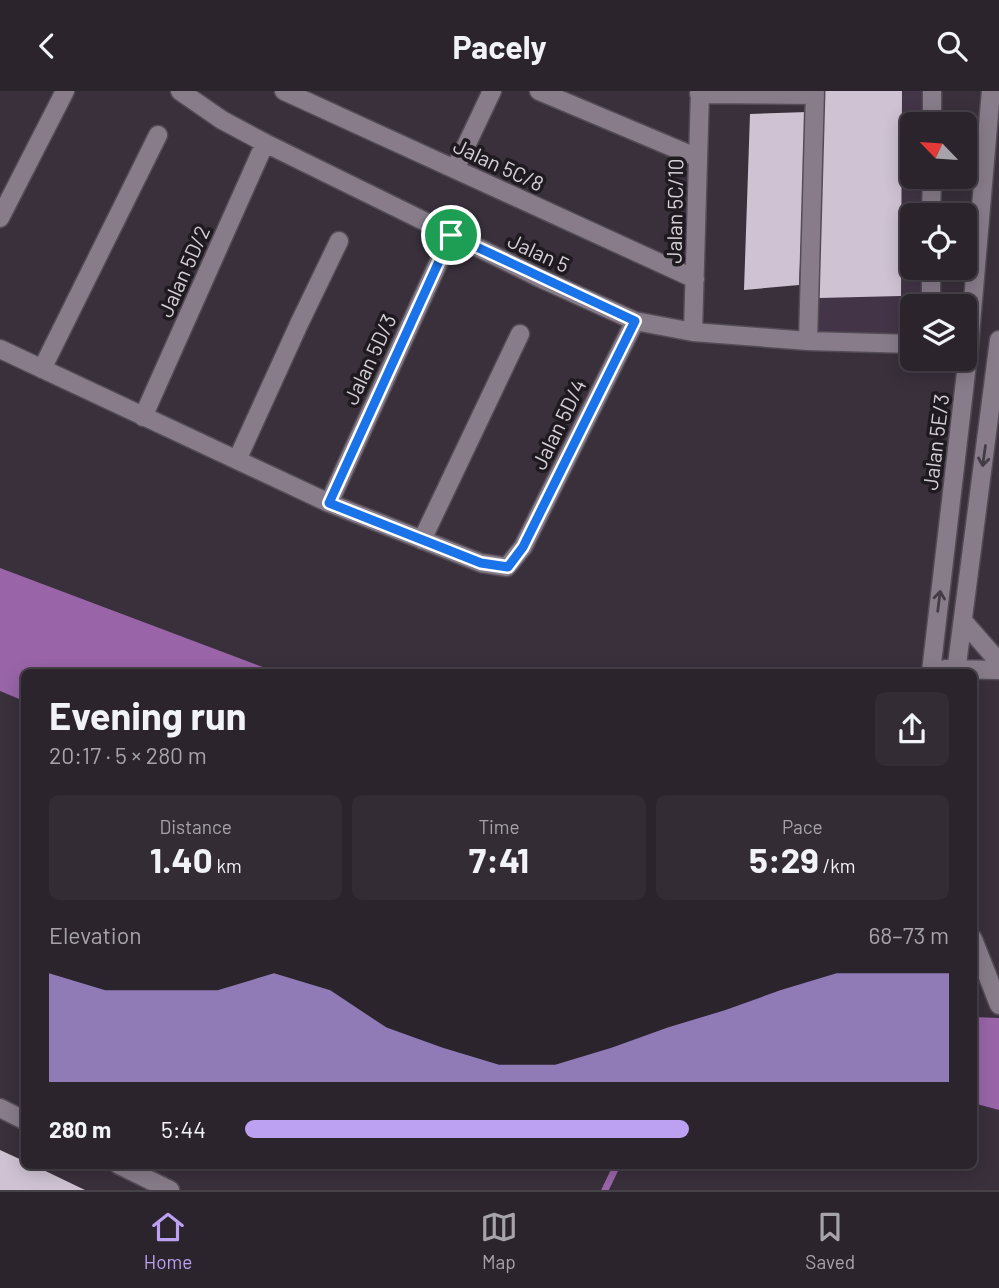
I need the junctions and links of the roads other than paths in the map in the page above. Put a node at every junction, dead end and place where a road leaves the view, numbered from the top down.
1 (65, 91) edge
2 (180, 91) edge
3 (284, 91) edge
4 (492, 91) edge
5 (538, 91) edge
6 (932, 91) edge
7 (991, 91) edge
8 (699, 93) edge
9 (815, 93) edge
10 (932, 112) edge
11 (158, 135) dead end
12 (265, 143) junction
13 (698, 158) junction
14 (454, 169) junction
15 (0, 218) edge
16 (451, 235) junction
17 (339, 241) dead end
18 (695, 279) junction
19 (972, 294) edge
20 (635, 321) junction
21 (693, 332) junction
22 (520, 334) dead end
23 (999, 340) edge
24 (808, 341) junction
25 (900, 344) edge
26 (977, 347) edge
27 (998, 348) edge
28 (0, 349) edge
29 (42, 369) junction
30 (964, 371) edge
31 (143, 417) junction
32 (237, 460) junction
33 (329, 503) junction
34 (422, 540) junction
35 (963, 621) junction
36 (996, 667) edge
37 (931, 669) edge
38 (956, 669) edge
39 (969, 669) edge
40 (977, 679) edge
41 (977, 949) edge
42 (999, 1005) edge
43 (0, 1108) edge
44 (21, 1118) edge
45 (127, 1169) edge
46 (170, 1190) edge

1 - 15 street
2 - 12 street, Jalan 5
3 - 14 street, Jalan 5C/8
4 - 14 street
5 - 13 street
6 - 10 street
7 - 19 street, Jalan 5E/3
8 - 9 street
8 - 13 street, Jalan 5C/10
9 - 24 street
11 - 29 street
12 - 16 street, Jalan 5
12 - 31 street, Jalan 5D/2
13 - 18 street, Jalan 5C/10
14 - 18 street, Jalan 5C/8
16 - 20 street, Jalan 5
16 - 33 street, Jalan 5D/3
17 - 32 street
18 - 21 street, Jalan 5C/10
20 - 21 street, Jalan 5
20 - 34 street, Jalan 5D/4
21 - 24 street, Jalan 5
22 - 34 street
23 - 27 street
24 - 25 street, Jalan 5
26 - 27 street
27 -> 35 street
28 - 29 street
29 - 31 street
37 -> 30 street, Jalan 5E/3
31 - 32 street
32 - 33 street
33 - 34 street
35 - 36 street
35 - 38 street
36 - 39 street
36 - 40 street
41 - 42 street
43 - 44 street
45 - 46 street

